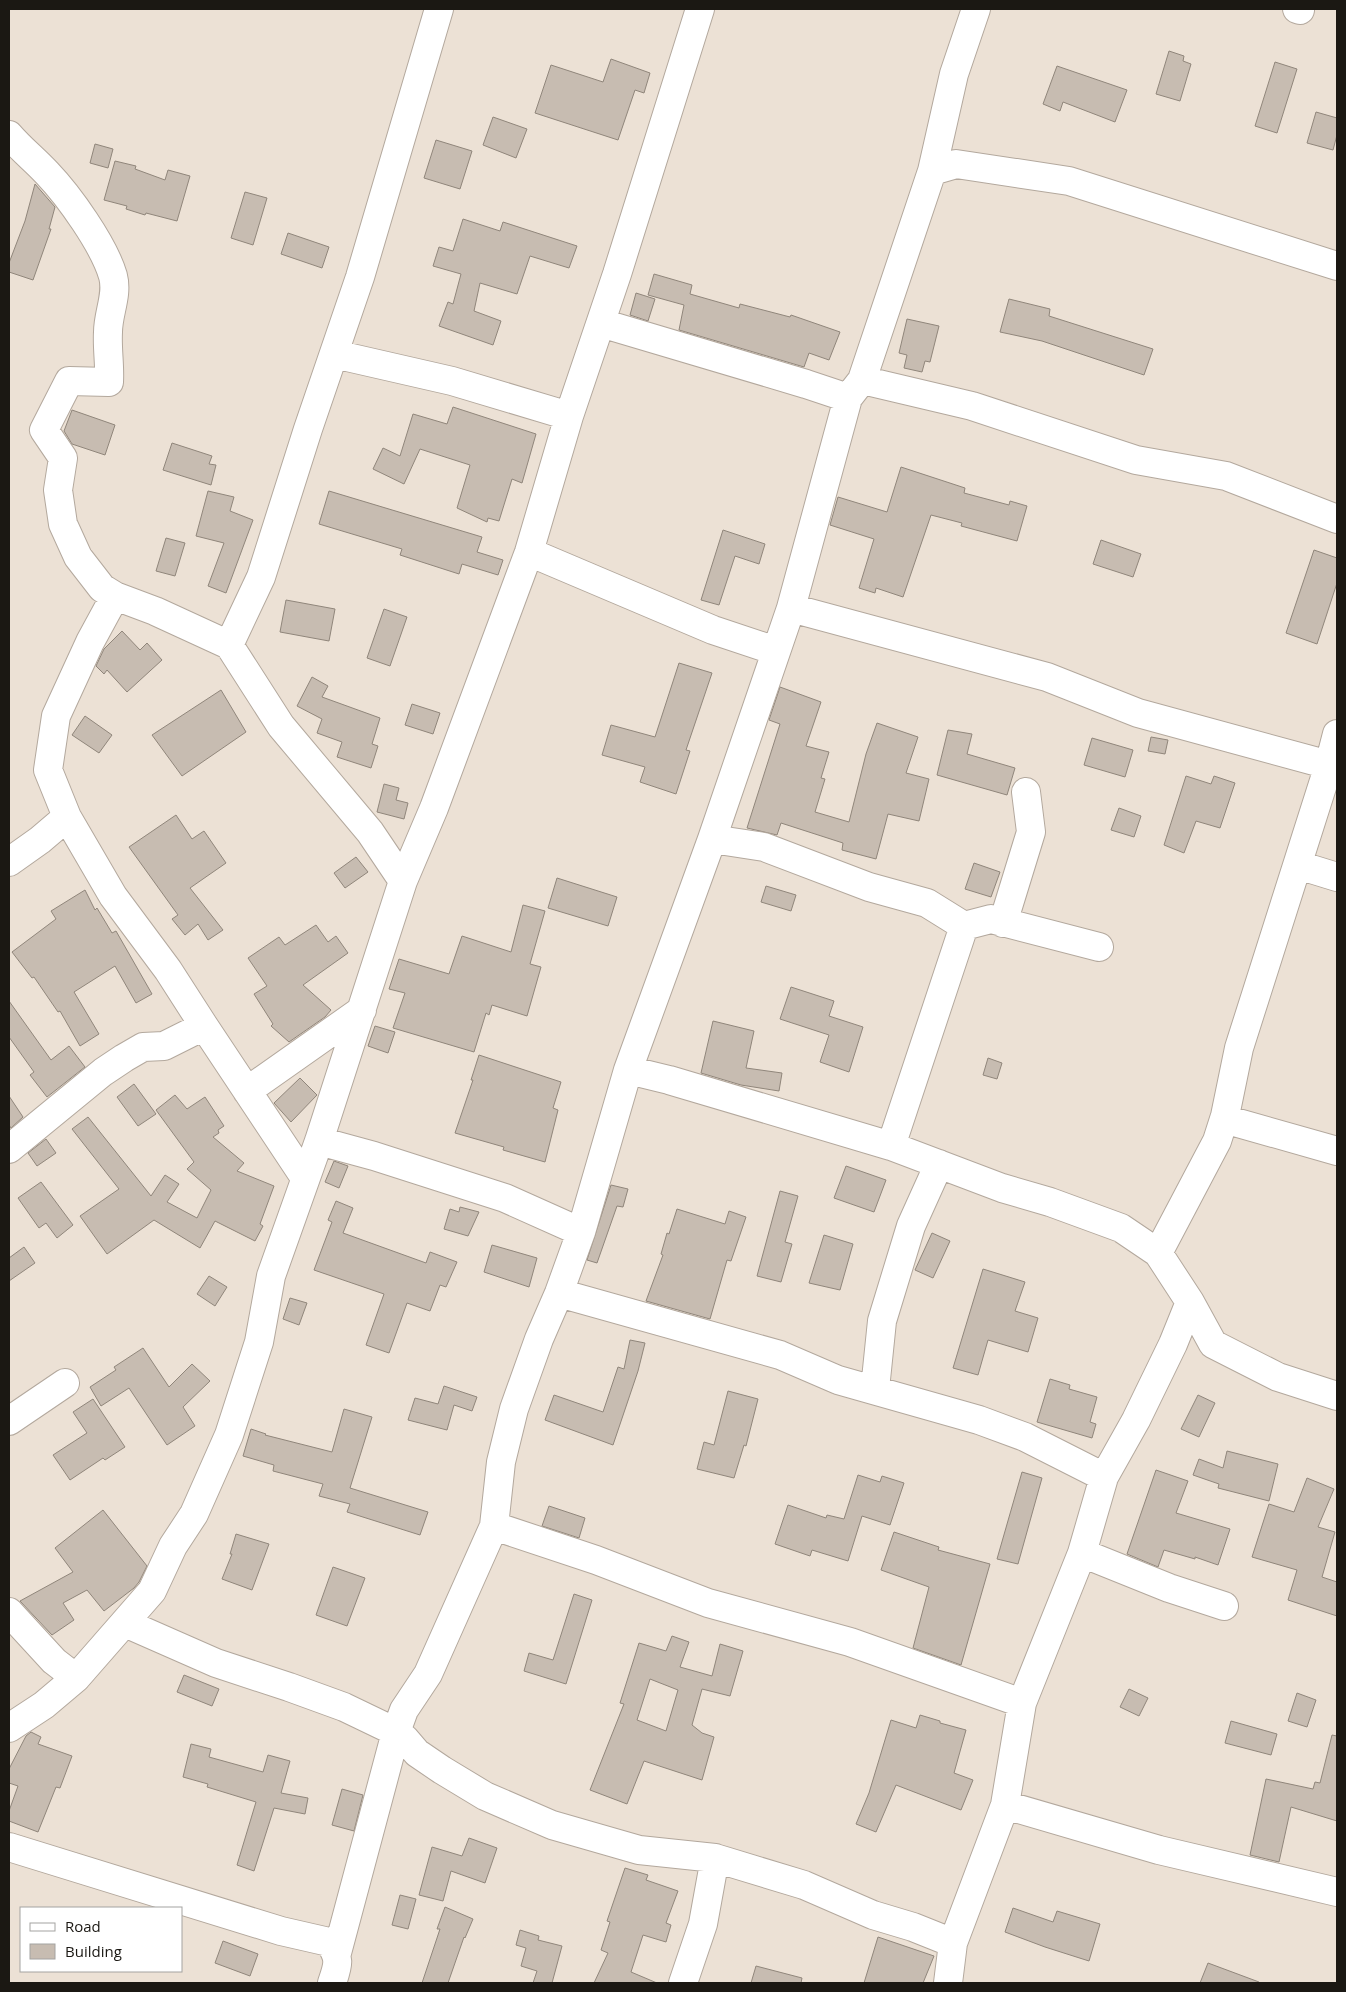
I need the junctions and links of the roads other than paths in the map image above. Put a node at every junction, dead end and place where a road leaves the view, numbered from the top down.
1 (439, 9) edge
2 (700, 9) edge
3 (976, 9) edge
4 (9, 135) edge
5 (932, 171) junction
6 (1337, 266) edge
7 (601, 323) junction
8 (334, 354) junction
9 (855, 389) junction
10 (570, 416) junction
11 (1337, 518) edge
12 (530, 552) junction
13 (116, 596) junction
14 (791, 608) junction
15 (229, 645) junction
16 (776, 651) junction
17 (1337, 734) edge
18 (1329, 765) junction
19 (1026, 792) dead end
20 (67, 817) junction
21 (712, 839) junction
22 (9, 862) edge
23 (1298, 865) junction
24 (1337, 877) edge
25 (403, 881) junction
26 (1003, 923) junction
27 (964, 926) junction
28 (1099, 947) dead end
29 (362, 1010) junction
30 (204, 1026) junction
31 (628, 1070) junction
32 (247, 1091) junction
33 (1224, 1119) junction
34 (319, 1141) junction
35 (892, 1146) junction
36 (9, 1149) edge
37 (1337, 1150) edge
38 (939, 1164) junction
39 (304, 1178) junction
40 (581, 1232) junction
41 (1158, 1252) junction
42 (560, 1293) junction
43 (1190, 1302) junction
44 (1173, 1344) junction
45 (1214, 1344) junction
46 (65, 1383) dead end
47 (875, 1389) junction
48 (1337, 1396) edge
49 (9, 1422) edge
50 (1104, 1477) junction
51 (494, 1526) junction
52 (1082, 1553) junction
53 (1224, 1606) dead end
54 (9, 1612) edge
55 (125, 1623) junction
56 (76, 1678) junction
57 (1022, 1703) junction
58 (9, 1728) edge
59 (396, 1732) junction
60 (1005, 1806) junction
61 (9, 1847) edge
62 (715, 1858) junction
63 (1337, 1892) edge
64 (953, 1943) junction
65 (337, 1953) junction
66 (332, 1983) edge
67 (683, 1983) edge
68 (948, 1983) edge

1 - 8 street
2 - 7 street
3 - 5 street
4 - 13 street
5 - 6 street
5 - 9 street
7 - 9 street
7 - 10 street
8 - 10 street
8 - 15 street
9 - 11 street
9 - 14 street
10 - 12 street
12 - 16 street
12 - 25 street
13 - 15 street
13 - 20 street
14 - 16 street
14 - 18 street
15 - 25 street
16 - 21 street
17 - 18 street
18 - 23 street
19 - 26 street
20 - 22 street
20 - 30 street
21 - 27 street
21 - 31 street
23 - 24 street
23 - 33 street
25 - 29 street
26 - 27 street
26 - 28 street
27 - 35 street
29 - 32 street
29 - 34 street
30 - 32 street
30 - 36 street
31 - 35 street
31 - 40 street
32 - 39 street
33 - 37 street
33 - 41 street
34 - 39 street
34 - 40 street
35 - 38 street
38 - 41 street
38 - 47 street
39 - 55 street
40 - 42 street
41 - 43 street
42 - 47 street
42 - 51 street
43 - 44 street
43 - 45 street
44 - 45 street
44 - 50 street
45 - 48 street
46 - 49 street
47 - 50 street
50 - 52 street
51 - 57 street
51 - 59 street
52 - 53 street
52 - 57 street
54 - 56 street
55 - 56 street
55 - 59 street
56 - 58 street
57 - 60 street
59 - 62 street
59 - 65 street
60 - 63 street
60 - 64 street
61 - 65 street
62 - 64 street
62 - 67 street
64 - 68 street
65 - 66 street

